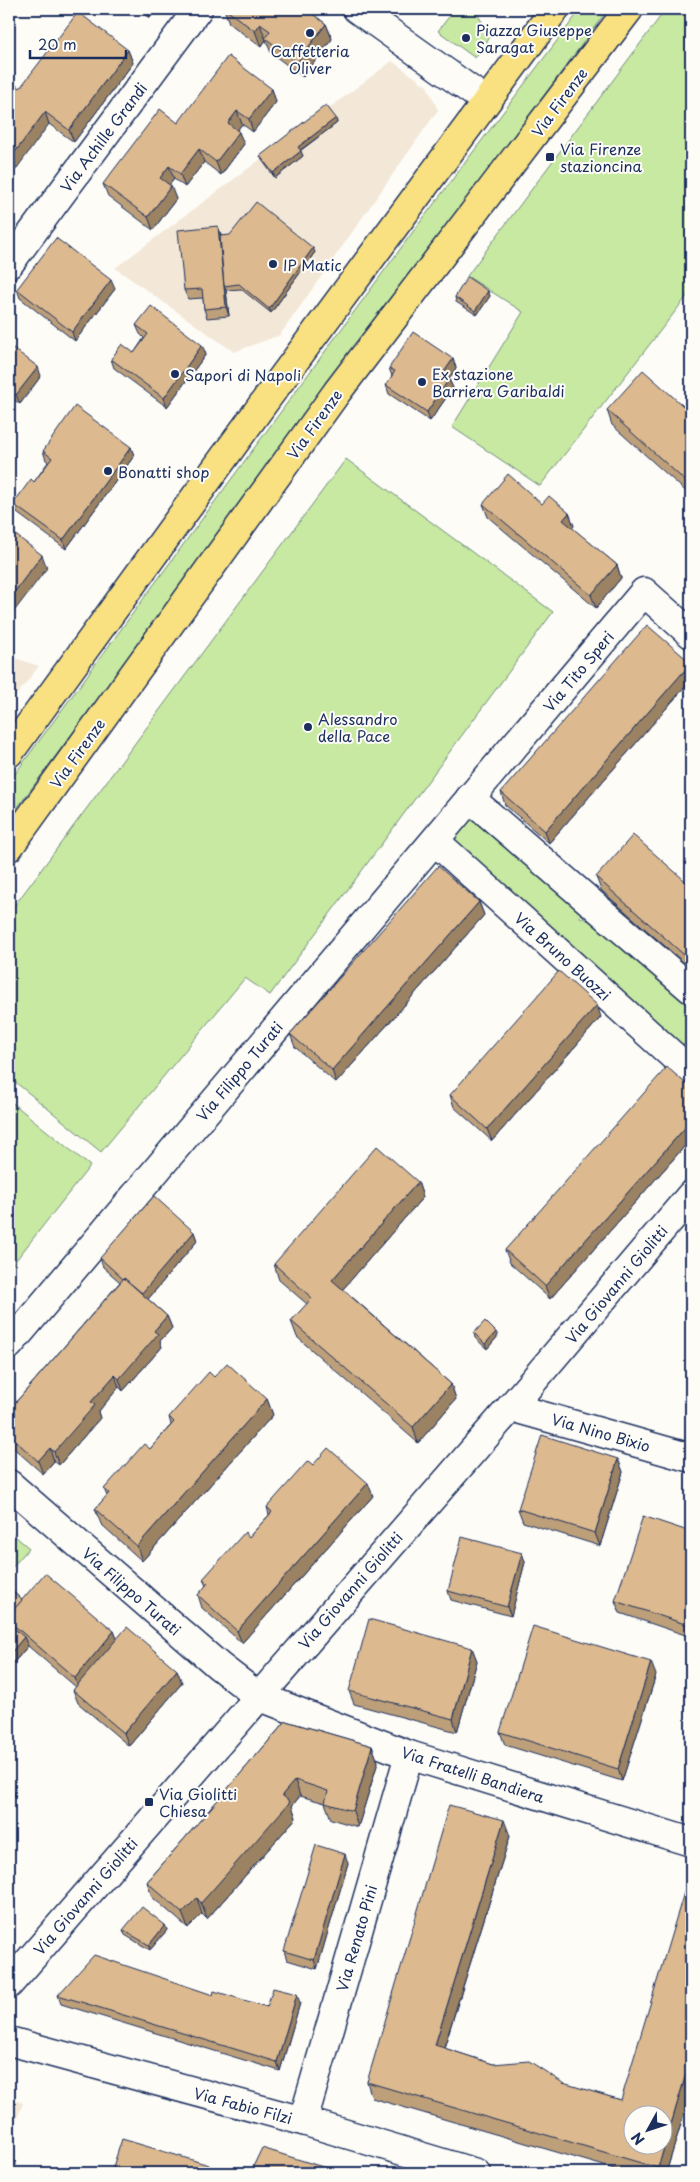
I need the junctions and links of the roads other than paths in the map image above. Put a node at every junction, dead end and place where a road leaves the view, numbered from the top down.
1 (198, 9) edge
2 (357, 9) edge
3 (555, 9) edge
4 (629, 9) edge
5 (486, 101) junction
6 (9, 264) edge
7 (691, 634) edge
8 (9, 753) edge
9 (470, 798) junction
10 (435, 841) junction
11 (9, 847) edge
12 (691, 989) edge
13 (691, 1072) edge
14 (691, 1195) edge
15 (9, 1345) edge
16 (511, 1407) junction
17 (691, 1458) edge
18 (9, 1484) edge
19 (258, 1696) junction
20 (409, 1755) junction
21 (691, 1842) edge
22 (9, 1984) edge
23 (9, 2041) edge
24 (303, 2122) junction
25 (476, 2173) edge

1 - 6 street, Via Achille Grandi
2 - 5 street
3 - 5 main road
4 - 11 main road, Via Firenze
5 - 8 main road
7 - 9 street, Via Tito Speri
9 - 10 street, Via Filippo Turati
9 - 12 street
10 - 13 street, Via Bruno Buozzi
10 - 15 street, Via Filippo Turati
14 - 16 street, Via Giovanni Giolitti
16 - 17 street, Via Nino Bixio
16 - 19 street, Via Giovanni Giolitti
18 - 19 street, Via Filippo Turati
19 - 20 street, Via Fratelli Bandiera
19 - 22 street, Via Giovanni Giolitti
20 - 21 street, Via Fratelli Bandiera
20 - 24 street, Via Renato Pini
23 - 24 street, Via Fabio Filzi
24 - 25 street, Via Fabio Filzi

